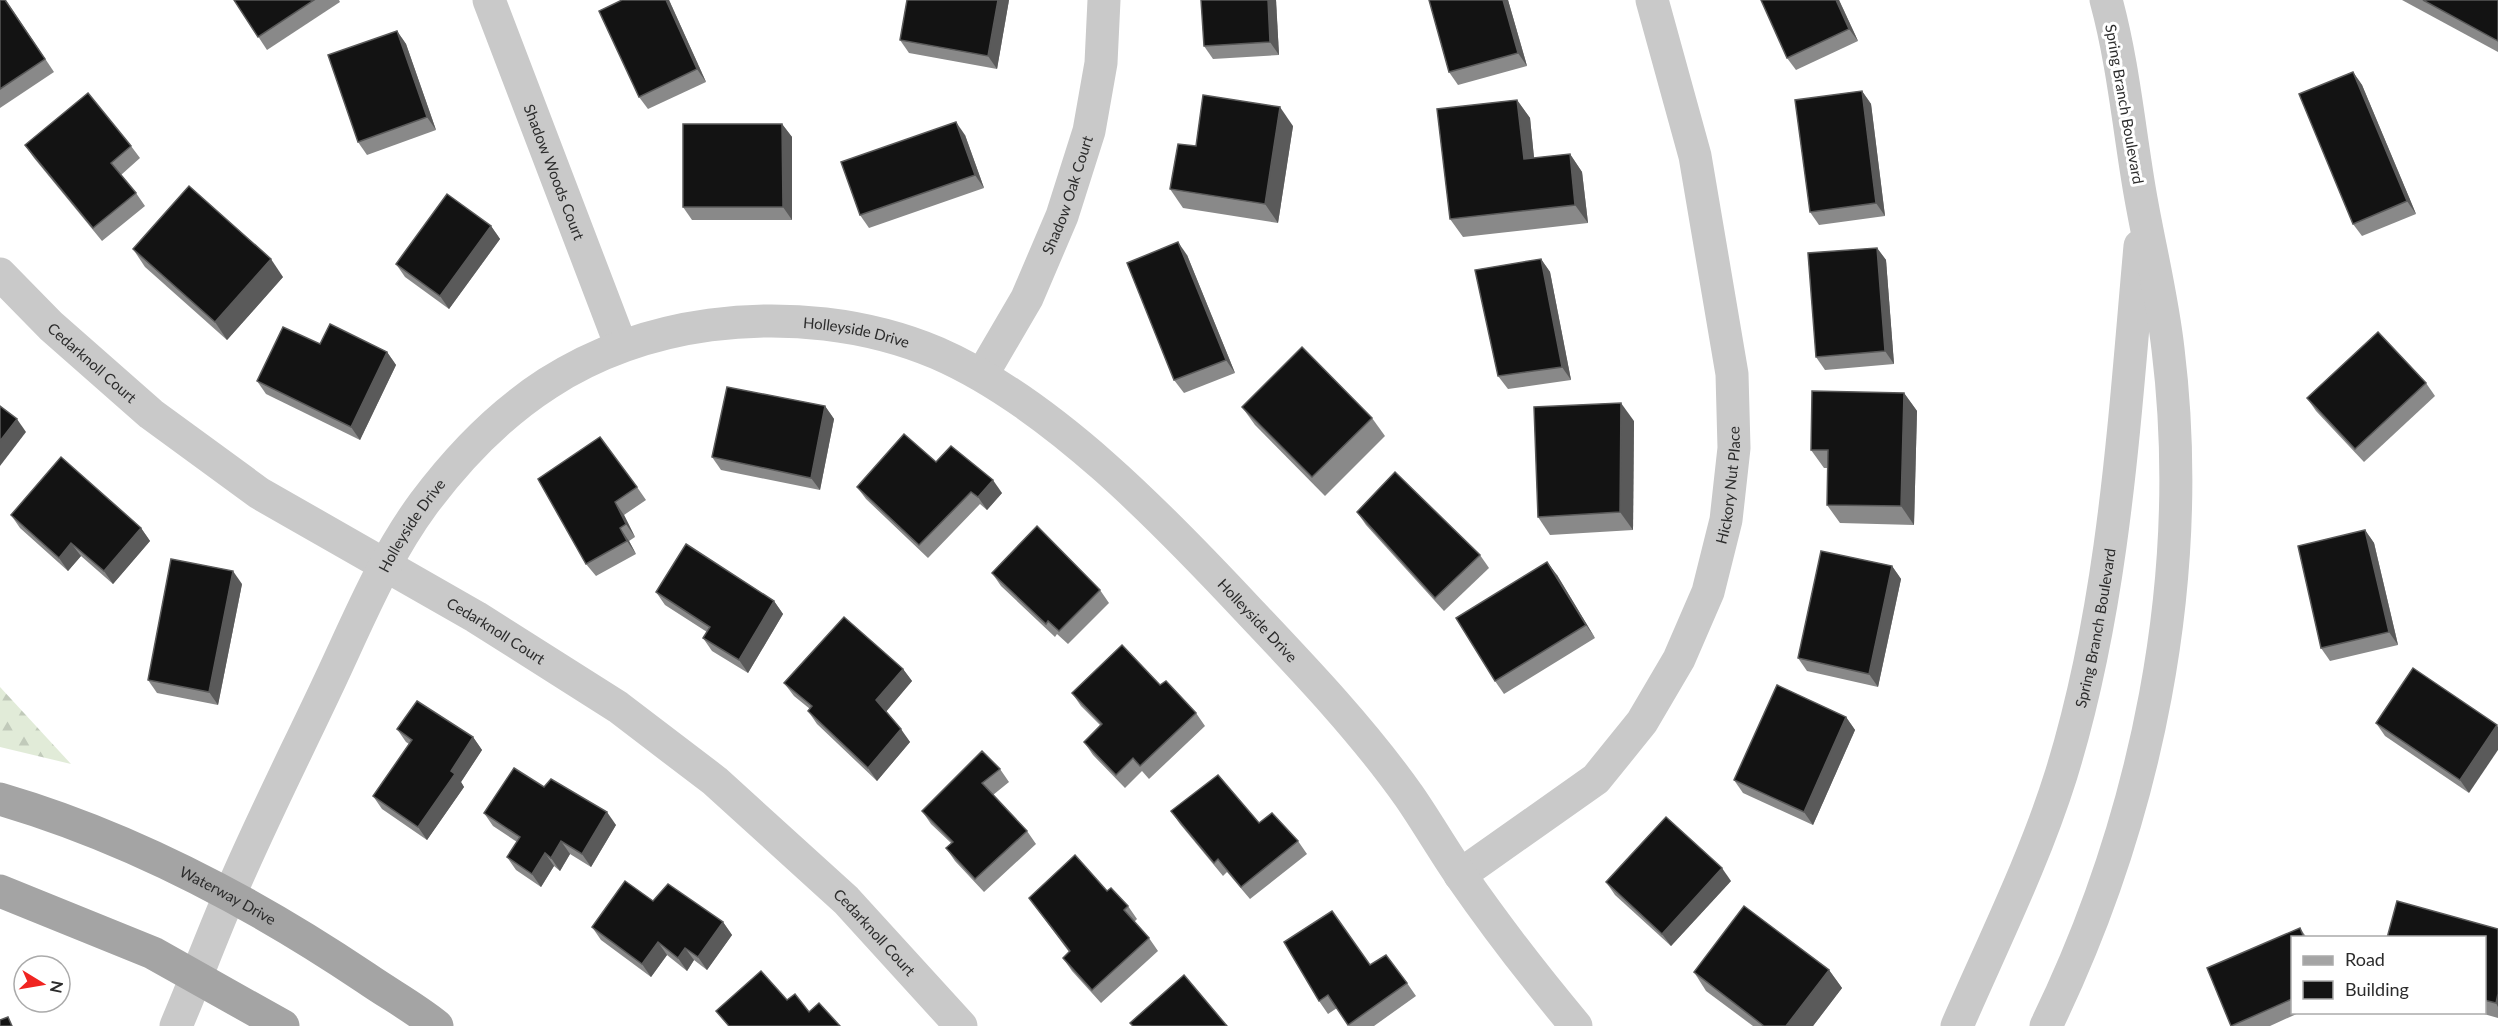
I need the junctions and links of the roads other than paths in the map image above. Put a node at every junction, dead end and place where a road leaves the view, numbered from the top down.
1 (489, 0) edge
2 (1104, 0) edge
3 (1652, 0) edge
4 (2106, 0) edge
5 (2143, 209) junction
6 (0, 273) edge
7 (621, 346) junction
8 (982, 375) junction
9 (385, 565) junction
10 (0, 799) edge
11 (1460, 875) junction
12 (0, 891) edge
13 (229, 895) junction
14 (196, 976) junction
15 (176, 1026) edge
16 (283, 1026) edge
17 (437, 1026) edge
18 (961, 1026) edge
19 (1576, 1026) edge
20 (1957, 1026) edge
21 (2046, 1026) edge

1 - 7 street, Shadow Woods Court
2 - 8 street, Shadow Oak Court
3 - 11 street, Hickory Nut Place
4 - 5 street, Spring Branch Boulevard
5 - 20 street, Spring Branch Boulevard
5 - 21 street, Spring Branch Boulevard
6 - 9 street, Cedarknoll Court
7 - 8 street, Holleyside Drive
7 - 9 street, Holleyside Drive
8 - 11 street, Holleyside Drive
9 - 13 street, Holleyside Drive
9 - 18 street, Cedarknoll Court
10 - 13 main road, Waterway Drive
11 - 19 street, Holleyside Drive
12 - 14 main road
13 - 14 street, Holleyside Drive
13 - 17 main road, Waterway Drive
14 - 15 street, Holleyside Drive
14 - 16 main road

